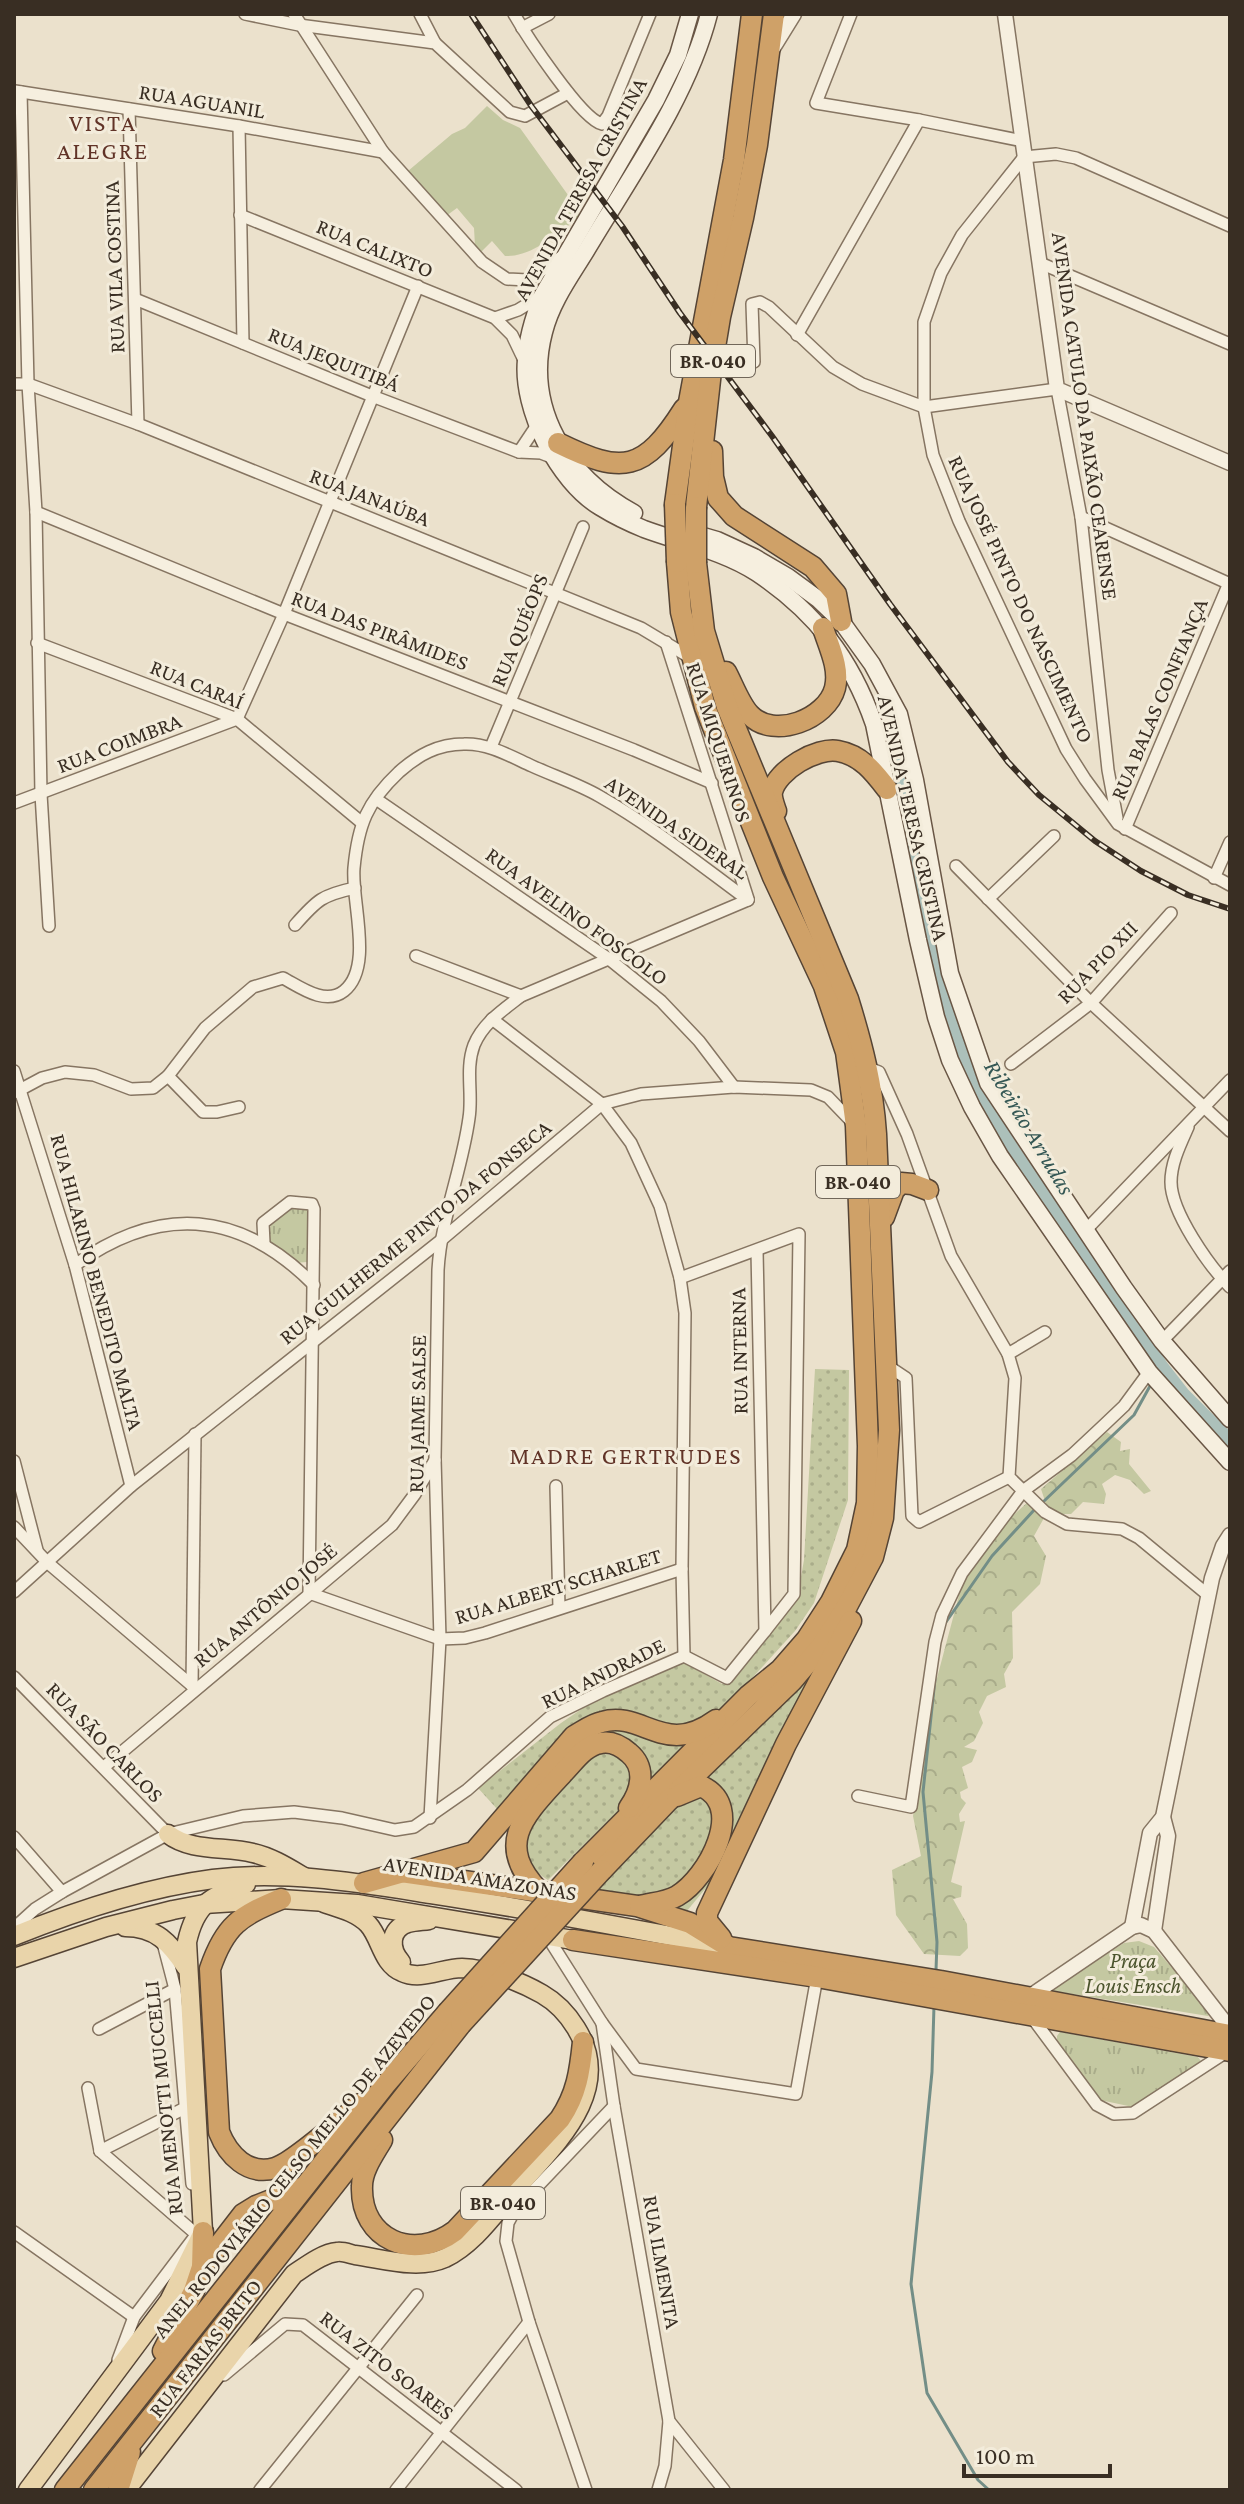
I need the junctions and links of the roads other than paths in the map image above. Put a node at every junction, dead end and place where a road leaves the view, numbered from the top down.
1 (245, 14) edge
2 (420, 14) edge
3 (514, 14) edge
4 (549, 14) edge
5 (650, 14) edge
6 (690, 14) edge
7 (709, 14) edge
8 (752, 14) edge
9 (774, 14) edge
10 (794, 14) edge
11 (851, 14) edge
12 (1005, 14) edge
13 (296, 19) edge
14 (522, 28) junction
15 (435, 43) junction
16 (769, 55) junction
17 (17, 91) edge
18 (568, 93) junction
19 (129, 109) junction
20 (919, 120) junction
21 (239, 126) junction
22 (1023, 141) junction
23 (383, 152) junction
24 (1024, 157) junction
25 (240, 215) junction
26 (1230, 226) edge
27 (568, 252) junction
28 (1040, 263) junction
29 (418, 286) junction
30 (542, 296) junction
31 (135, 299) junction
32 (495, 318) junction
33 (797, 335) junction
34 (243, 343) junction
35 (1230, 344) edge
36 (754, 362) dead end
37 (525, 364) junction
38 (711, 371) junction
39 (14, 384) edge
40 (28, 384) junction
41 (1057, 389) junction
42 (372, 396) junction
43 (689, 402) junction
44 (924, 407) junction
45 (138, 424) junction
46 (537, 425) junction
47 (556, 450) junction
48 (519, 452) junction
49 (1230, 463) edge
50 (329, 503) junction
51 (686, 506) junction
52 (36, 512) junction
53 (1081, 517) junction
54 (583, 527) dead end
55 (686, 562) junction
56 (1230, 584) edge
57 (555, 594) junction
58 (284, 614) junction
59 (832, 625) junction
60 (704, 631) junction
61 (666, 642) junction
62 (37, 643) junction
63 (691, 658) junction
64 (510, 702) junction
65 (237, 719) junction
66 (491, 747) junction
67 (712, 783) junction
68 (887, 789) junction
69 (41, 794) junction
70 (376, 799) junction
71 (14, 803) edge
72 (361, 822) junction
73 (1122, 827) junction
74 (1054, 836) dead end
75 (1230, 842) edge
76 (785, 849) junction
77 (956, 866) dead end
78 (1214, 878) junction
79 (1230, 885) edge
80 (355, 888) junction
81 (988, 899) junction
82 (748, 900) junction
83 (1171, 913) dead end
84 (295, 925) dead end
85 (49, 926) dead end
86 (416, 956) dead end
87 (609, 959) junction
88 (521, 996) junction
89 (1091, 1003) junction
90 (492, 1019) junction
91 (962, 1053) junction
92 (1011, 1064) dead end
93 (866, 1067) junction
94 (14, 1071) edge
95 (168, 1076) junction
96 (1230, 1080) edge
97 (734, 1087) junction
98 (17, 1090) edge
99 (602, 1104) junction
100 (1204, 1106) junction
101 (239, 1107) dead end
102 (1191, 1119) junction
103 (856, 1126) junction
104 (1230, 1131) edge
105 (928, 1190) junction
106 (880, 1228) junction
107 (1085, 1231) junction
108 (440, 1241) junction
109 (264, 1243) junction
110 (757, 1251) junction
111 (75, 1265) junction
112 (680, 1278) junction
113 (1227, 1279) edge
114 (314, 1285) junction
115 (1045, 1332) dead end
116 (1162, 1341) junction
117 (311, 1343) junction
118 (1008, 1354) junction
119 (885, 1364) junction
120 (1149, 1372) junction
121 (1230, 1419) edge
122 (195, 1434) junction
123 (435, 1459) junction
124 (14, 1461) edge
125 (1230, 1462) edge
126 (1009, 1477) junction
127 (131, 1486) junction
128 (556, 1486) dead end
129 (1023, 1491) junction
130 (14, 1527) edge
131 (1230, 1535) edge
132 (38, 1551) junction
133 (873, 1557) junction
134 (48, 1563) junction
135 (682, 1569) junction
136 (14, 1592) edge
137 (309, 1593) junction
138 (1208, 1595) junction
139 (559, 1608) junction
140 (765, 1631) junction
141 (440, 1639) junction
142 (684, 1656) junction
143 (14, 1677) edge
144 (194, 1688) junction
145 (748, 1696) junction
146 (104, 1767) junction
147 (858, 1796) dead end
148 (667, 1802) junction
149 (1163, 1817) junction
150 (430, 1818) junction
151 (168, 1834) junction
152 (14, 1837) edge
153 (593, 1862) junction
154 (401, 1872) junction
155 (269, 1877) junction
156 (306, 1878) junction
157 (364, 1883) junction
158 (539, 1891) junction
159 (62, 1892) junction
160 (281, 1899) junction
161 (324, 1903) junction
162 (204, 1904) junction
163 (637, 1906) junction
164 (451, 1918) junction
165 (106, 1927) junction
166 (1132, 1927) junction
167 (14, 1928) edge
168 (1154, 1931) junction
169 (160, 1935) junction
170 (14, 1936) edge
171 (547, 1936) junction
172 (573, 1940) junction
173 (729, 1947) junction
174 (14, 1958) edge
175 (563, 1963) junction
176 (187, 1969) junction
177 (420, 1975) junction
178 (817, 1977) junction
179 (915, 1986) junction
180 (175, 1989) junction
181 (1030, 2006) junction
182 (454, 2019) junction
183 (602, 2023) junction
184 (99, 2029) dead end
185 (583, 2042) junction
186 (1230, 2042) edge
187 (385, 2085) junction
188 (412, 2087) junction
189 (88, 2088) dead end
190 (614, 2106) junction
191 (185, 2108) junction
192 (100, 2151) junction
193 (304, 2187) junction
194 (14, 2232) edge
195 (200, 2233) junction
196 (202, 2267) junction
197 (417, 2295) dead end
198 (134, 2317) junction
199 (529, 2322) junction
200 (358, 2367) junction
201 (111, 2377) junction
202 (140, 2394) junction
203 (196, 2399) junction
204 (669, 2421) junction
205 (441, 2433) junction
206 (133, 2442) junction
207 (66, 2488) edge
208 (28, 2490) edge
209 (94, 2490) edge
210 (118, 2490) edge
211 (126, 2490) edge
212 (260, 2490) edge
213 (396, 2490) edge
214 (516, 2490) edge
215 (586, 2490) edge
216 (658, 2490) edge
217 (724, 2490) edge

1 - 13 street
2 - 15 street
3 - 14 street
4 - 14 street
5 - 18 street
6 - 27 main road, AVENIDA TERESA CRISTINA
7 - 47 main road, AVENIDA TERESA CRISTINA
8 - 43 highway, ANEL RODOVIÁRIO CELSO MELLO DE AZEVEDO / BR-040
9 - 16 highway, ANEL RODOVIÁRIO CELSO MELLO DE AZEVEDO / BR-040
10 - 16 street
11 - 20 street
12 - 22 street, AVENIDA CATULO DA PAIXÃO CEARENSE
13 - 15 street
13 - 23 street
14 - 18 street
15 - 18 street
16 - 38 highway, ANEL RODOVIÁRIO CELSO MELLO DE AZEVEDO / BR-040
17 - 19 street, RUA AGUANIL
17 - 40 street
19 - 21 street, RUA AGUANIL
19 - 31 street, RUA VILA COSTINA
20 - 22 street
20 - 33 street
21 - 23 street, RUA AGUANIL
21 - 25 street
22 - 24 street, AVENIDA CATULO DA PAIXÃO CEARENSE
23 - 27 street
24 - 26 street
24 - 28 street, AVENIDA CATULO DA PAIXÃO CEARENSE
24 - 44 street, RUA JOSÉ PINTO DO NASCIMENTO
25 - 29 street, RUA CALIXTO
25 - 34 street
27 - 30 main road, AVENIDA TERESA CRISTINA
28 - 35 street
28 - 41 street, AVENIDA CATULO DA PAIXÃO CEARENSE
29 - 32 street, RUA CALIXTO
29 - 42 street
30 - 32 street
30 - 37 main road, AVENIDA TERESA CRISTINA
31 - 34 street, RUA JEQUITIBÁ
31 - 45 street, RUA VILA COSTINA
32 - 37 street
33 - 36 street
33 - 44 street
34 - 42 street, RUA JEQUITIBÁ
37 - 46 main road, AVENIDA TERESA CRISTINA
38 - 51 highway, ANEL RODOVIÁRIO CELSO MELLO DE AZEVEDO / BR-040
38 - 59 highway
39 - 40 street, RUA JANAÚBA
40 - 45 street, RUA JANAÚBA
40 - 52 street
41 - 44 street
41 - 49 street
41 - 53 street, AVENIDA CATULO DA PAIXÃO CEARENSE
42 - 48 street, RUA JEQUITIBÁ
42 - 50 street
43 - 47 highway
43 - 51 highway, ANEL RODOVIÁRIO CELSO MELLO DE AZEVEDO / BR-040
44 - 73 street, RUA JOSÉ PINTO DO NASCIMENTO
45 - 50 street, RUA JANAÚBA
46 - 47 main road, AVENIDA TERESA CRISTINA
46 - 48 street
47 - 48 street, RUA JEQUITIBÁ
47 - 59 main road, AVENIDA TERESA CRISTINA
50 - 57 street, RUA JANAÚBA
50 - 58 street
51 - 55 highway, ANEL RODOVIÁRIO CELSO MELLO DE AZEVEDO / BR-040, bridge
52 - 58 street, RUA DAS PIRÂMIDES
52 - 62 street
53 - 56 street
53 - 73 street, AVENIDA CATULO DA PAIXÃO CEARENSE
54 - 57 street, RUA QUÉOPS
55 - 60 highway, ANEL RODOVIÁRIO CELSO MELLO DE AZEVEDO / BR-040
55 - 63 highway, ANEL RODOVIÁRIO CELSO MELLO DE AZEVEDO / BR-040
56 - 73 street, RUA BALAS CONFIANÇA
57 - 61 street, RUA JANAÚBA
57 - 64 street, RUA QUÉOPS
58 - 64 street, RUA DAS PIRÂMIDES
58 - 65 street
59 - 60 highway
59 - 68 main road, AVENIDA TERESA CRISTINA
59 - 91 main road, AVENIDA TERESA CRISTINA
60 - 76 highway, ANEL RODOVIÁRIO CELSO MELLO DE AZEVEDO / BR-040
61 - 63 street, RUA JANAÚBA
61 - 67 street, RUA MIQUERINOS
62 - 65 street, RUA CARAÍ
62 - 69 street
63 - 103 highway, ANEL RODOVIÁRIO CELSO MELLO DE AZEVEDO / BR-040
64 - 66 street, RUA QUÉOPS
64 - 67 street, RUA DAS PIRÂMIDES
65 - 69 street, RUA COIMBRA
65 - 72 street, RUA CARAÍ
66 - 70 street, AVENIDA SIDERAL
66 - 82 street, AVENIDA SIDERAL
67 - 82 street, RUA MIQUERINOS
68 - 76 highway
68 - 91 main road, AVENIDA TERESA CRISTINA
69 - 71 street, RUA COIMBRA
69 - 85 street
70 - 72 street, AVENIDA SIDERAL
70 - 87 street, RUA AVELINO FOSCOLO
72 - 80 street, AVENIDA SIDERAL
73 - 78 street
74 - 81 street
75 - 78 street
76 - 93 highway, ANEL RODOVIÁRIO CELSO MELLO DE AZEVEDO / BR-040
77 - 81 street
78 - 79 street
80 - 84 street
80 - 95 street, AVENIDA SIDERAL
81 - 89 street
82 - 87 street
83 - 89 street, RUA PIO XII
86 - 88 street
87 - 88 street
87 - 97 street, RUA AVELINO FOSCOLO
88 - 90 street
89 - 92 street, RUA PIO XII
89 - 100 street
90 - 99 street
90 - 108 street, RUA JAIME SALSE
91 - 107 main road, AVENIDA TERESA CRISTINA
91 - 120 main road, AVENIDA TERESA CRISTINA
93 - 105 street
93 - 106 highway, ANEL RODOVIÁRIO CELSO MELLO DE AZEVEDO / BR-040
94 - 98 street, RUA HILARINO BENEDITO MALTA
95 - 98 street
95 - 101 street
96 - 100 street
97 - 99 street, RUA GUILHERME PINTO DA FONSECA
97 - 103 street, RUA GUILHERME PINTO DA FONSECA
98 - 111 street, RUA HILARINO BENEDITO MALTA
99 - 108 street, RUA GUILHERME PINTO DA FONSECA
99 - 112 street
100 - 102 street
100 - 104 street
102 - 107 street
102 - 113 street
103 - 145 highway, ANEL RODOVIÁRIO CELSO MELLO DE AZEVEDO / BR-040
105 - 106 highway
105 - 118 street
106 - 119 highway, ANEL RODOVIÁRIO CELSO MELLO DE AZEVEDO / BR-040
107 - 116 main road, AVENIDA TERESA CRISTINA
108 - 117 street, RUA GUILHERME PINTO DA FONSECA
108 - 123 street, RUA JAIME SALSE
109 - 111 street
109 - 114 street
109 - 114 street
110 - 112 street
110 - 140 street, RUA INTERNA
110 - 140 street
111 - 127 street, RUA HILARINO BENEDITO MALTA
112 - 135 street
113 - 116 street
114 - 117 street
115 - 118 street
116 - 121 main road, AVENIDA TERESA CRISTINA
117 - 122 street, RUA GUILHERME PINTO DA FONSECA
117 - 137 street
118 - 126 street
119 - 126 street
119 - 133 highway, ANEL RODOVIÁRIO CELSO MELLO DE AZEVEDO / BR-040
120 - 125 main road, AVENIDA TERESA CRISTINA
120 - 129 street
122 - 127 street, RUA GUILHERME PINTO DA FONSECA
122 - 144 street
123 - 137 street, RUA ANTÔNIO JOSÉ
123 - 141 street, RUA JAIME SALSE
124 - 132 street
126 - 129 street
127 - 134 street, RUA GUILHERME PINTO DA FONSECA
128 - 139 street
129 - 138 street
129 - 147 street
130 - 132 street
131 - 138 street
132 - 134 street
133 - 148 highway, ANEL RODOVIÁRIO CELSO MELLO DE AZEVEDO / BR-040
133 - 173 highway
134 - 136 street, RUA GUILHERME PINTO DA FONSECA
134 - 144 street
135 - 139 street, RUA ALBERT SCHARLET
135 - 142 street
137 - 141 street, RUA ALBERT SCHARLET
137 - 144 street, RUA ANTÔNIO JOSÉ
138 - 149 street
139 - 141 street, RUA ALBERT SCHARLET
140 - 142 street
141 - 150 street, RUA JAIME SALSE
142 - 150 street, RUA ANDRADE
143 - 146 street, RUA SÃO CARLOS
144 - 146 street, RUA ANTÔNIO JOSÉ
145 - 153 highway, ANEL RODOVIÁRIO CELSO MELLO DE AZEVEDO / BR-040
145 - 154 highway
146 - 151 street, RUA SÃO CARLOS
148 - 153 highway, ANEL RODOVIÁRIO CELSO MELLO DE AZEVEDO / BR-040
148 - 163 highway
149 - 166 street
149 - 168 street
150 - 151 street
151 - 156 main road
151 - 159 street
152 - 159 street
153 - 158 highway
153 - 182 highway, ANEL RODOVIÁRIO CELSO MELLO DE AZEVEDO / BR-040, bridge
154 - 157 highway
154 - 158 highway
155 - 156 main road, AVENIDA AMAZONAS
155 - 162 main road
155 - 170 main road, AVENIDA AMAZONAS
156 - 157 main road, AVENIDA AMAZONAS
157 - 173 main road, AVENIDA AMAZONAS
158 - 163 highway
159 - 167 street
160 - 161 main road, AVENIDA AMAZONAS
160 - 162 main road, AVENIDA AMAZONAS
160 - 187 highway
161 - 164 main road, AVENIDA AMAZONAS
161 - 177 main road
162 - 165 main road, AVENIDA AMAZONAS
162 - 176 main road
163 - 173 highway
164 - 171 main road, AVENIDA AMAZONAS
164 - 177 main road
165 - 169 main road
165 - 174 main road, AVENIDA AMAZONAS
166 - 168 street
166 - 181 street
168 - 186 street
169 - 176 main road
169 - 180 street, RUA MENOTTI MUCCELLI
171 - 172 main road, AVENIDA AMAZONAS
171 - 175 street
172 - 175 street
172 - 178 highway, AVENIDA AMAZONAS
173 - 179 highway, AVENIDA AMAZONAS
175 - 183 street
176 - 195 main road
177 - 185 main road, BR-040
178 - 179 highway, AVENIDA AMAZONAS
178 - 183 street
179 - 181 highway, AVENIDA AMAZONAS
180 - 184 street
180 - 191 street, RUA MENOTTI MUCCELLI
181 - 186 highway, AVENIDA AMAZONAS
181 - 186 street
182 - 187 highway, ANEL RODOVIÁRIO CELSO MELLO DE AZEVEDO / BR-040
182 - 188 highway, ANEL RODOVIÁRIO CELSO MELLO DE AZEVEDO / BR-040
183 - 190 street, RUA ILMENITA
185 - 188 highway
185 - 203 main road, RUA FARIAS BRITO / BR-040
187 - 193 highway, ANEL RODOVIÁRIO CELSO MELLO DE AZEVEDO / BR-040
188 - 206 highway, ANEL RODOVIÁRIO CELSO MELLO DE AZEVEDO / BR-040
189 - 192 street
190 - 199 street
190 - 204 street, RUA ILMENITA
191 - 192 street
191 - 195 street, RUA MENOTTI MUCCELLI
192 - 195 street
193 - 196 highway
193 - 202 highway, ANEL RODOVIÁRIO CELSO MELLO DE AZEVEDO / BR-040
194 - 198 street
195 - 196 highway
195 - 198 street, RUA MENOTTI MUCCELLI
195 - 201 main road, ANEL RODOVIÁRIO CELSO MELLO DE AZEVEDO
196 - 202 highway
197 - 200 street
198 - 201 street, RUA MENOTTI MUCCELLI
199 - 205 street
199 - 215 street
200 - 203 street, RUA ZITO SOARES
200 - 205 street, RUA ZITO SOARES
200 - 212 street
201 - 208 main road, ANEL RODOVIÁRIO CELSO MELLO DE AZEVEDO
202 - 207 highway, ANEL RODOVIÁRIO CELSO MELLO DE AZEVEDO / BR-040
203 - 211 main road, RUA FARIAS BRITO
204 - 216 street
204 - 217 street, RUA ILMENITA
205 - 213 street
205 - 214 street, RUA ZITO SOARES
206 - 209 highway, ANEL RODOVIÁRIO CELSO MELLO DE AZEVEDO / BR-040
206 - 210 highway

